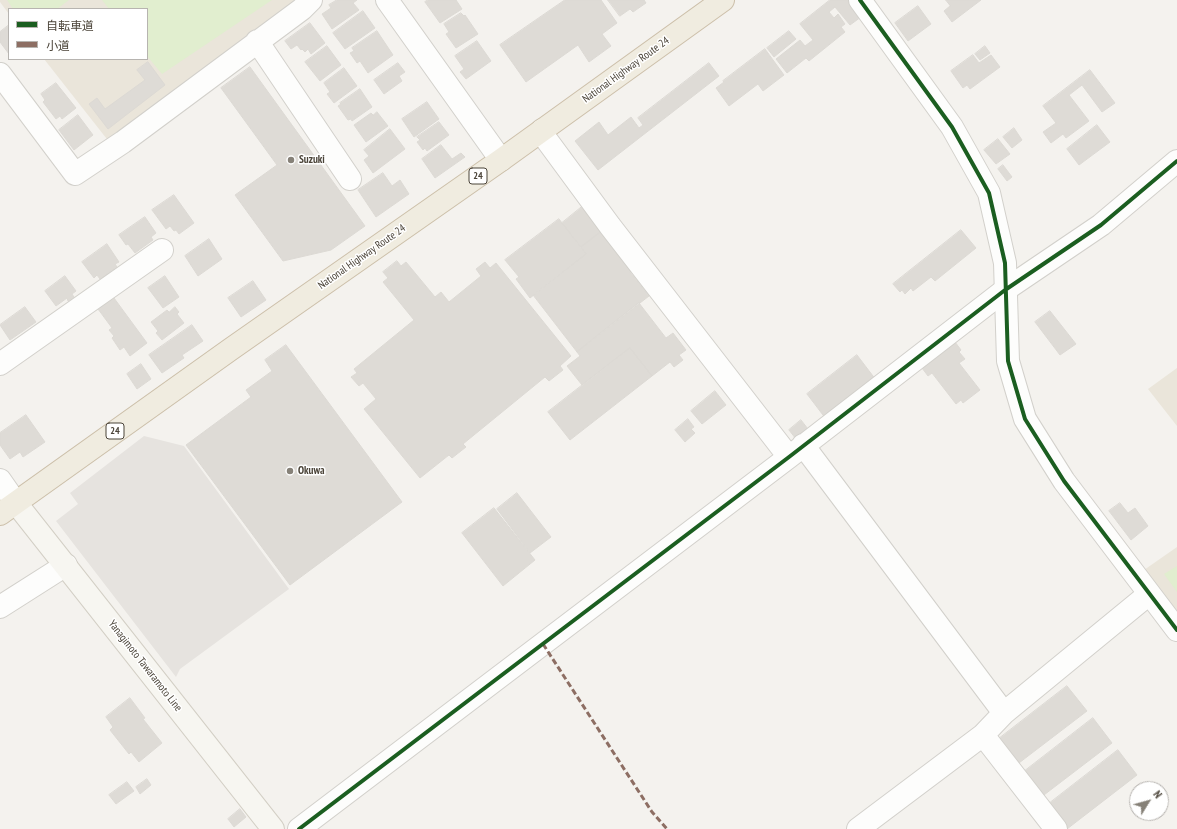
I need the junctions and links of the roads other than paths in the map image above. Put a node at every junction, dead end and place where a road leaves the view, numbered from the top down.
1 (311, 0) edge
2 (387, 0) edge
3 (723, 0) edge
4 (860, 0) edge
5 (257, 41) junction
6 (0, 74) edge
7 (542, 130) junction
8 (500, 160) junction
9 (1177, 161) edge
10 (350, 179) dead end
11 (162, 250) dead end
12 (1005, 290) junction
13 (0, 364) edge
14 (796, 451) junction
15 (0, 480) edge
16 (8, 508) edge
17 (66, 565) junction
18 (1149, 594) junction
19 (0, 607) edge
20 (1177, 630) edge
21 (1004, 713) junction
22 (983, 735) junction
23 (273, 829) edge
24 (299, 829) edge
25 (858, 829) edge
26 (1056, 829) edge

1 - 5 street
2 - 8 street
3 - 7 highway, National Highway Route 24 / 24
4 - 12 street
5 - 6 street
5 - 10 street
7 - 8 highway, National Highway Route 24 / 24
7 - 14 street
8 - 16 highway, National Highway Route 24 / 24
9 - 12 street
11 - 13 street
12 - 14 street
12 - 18 street
14 - 21 street
14 - 24 street
15 - 16 street
16 - 17 main road, Yanagimoto Tawaramoto Line
17 - 19 street
17 - 23 main road, Yanagimoto Tawaramoto Line
18 - 20 street
18 - 21 street
21 - 22 street
22 - 25 street
22 - 26 street

